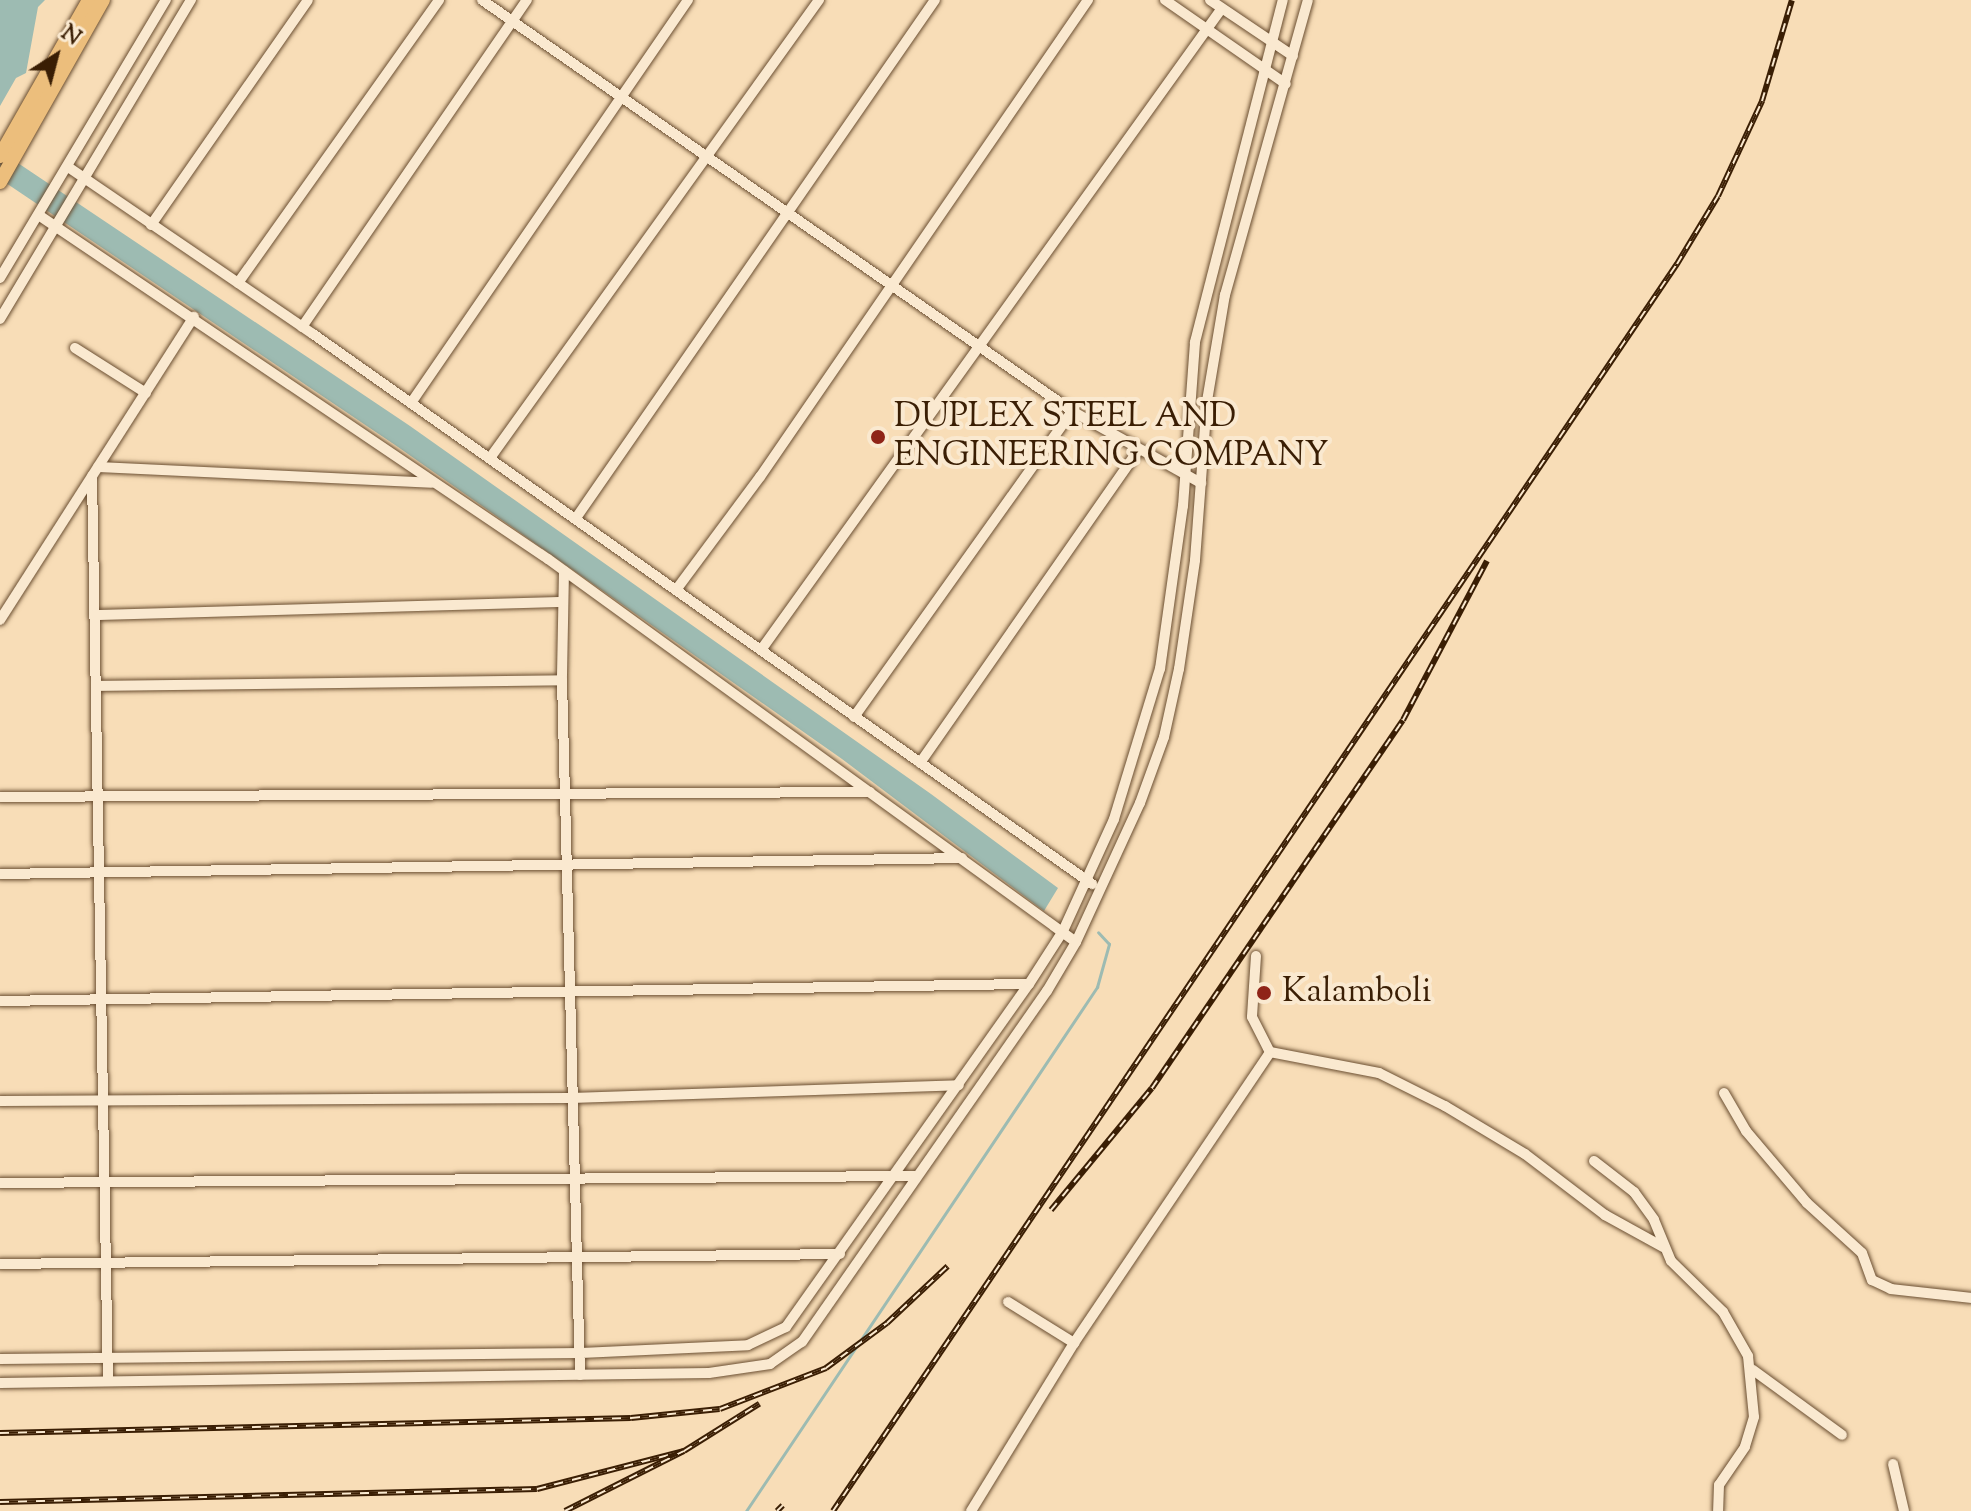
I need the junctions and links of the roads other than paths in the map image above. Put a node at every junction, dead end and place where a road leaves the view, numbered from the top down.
1 (89, 0) edge
2 (103, 0) edge
3 (166, 0) edge
4 (191, 0) edge
5 (308, 0) edge
6 (439, 0) edge
7 (482, 0) edge
8 (527, 0) edge
9 (688, 0) edge
10 (819, 0) edge
11 (935, 0) edge
12 (1088, 0) edge
13 (1165, 0) edge
14 (1210, 0) edge
15 (1283, 0) edge
16 (1308, 0) edge
17 (1222, 8) junction
18 (513, 21) junction
19 (1207, 29) junction
20 (1271, 42) junction
21 (1293, 56) junction
22 (1265, 69) junction
23 (1286, 84) junction
24 (619, 95) junction
25 (21, 131) junction
26 (705, 155) junction
27 (0, 156) edge
28 (68, 167) junction
29 (85, 179) junction
30 (0, 182) edge
31 (787, 212) junction
32 (40, 216) junction
33 (151, 225) junction
34 (57, 227) junction
35 (0, 278) edge
36 (238, 283) junction
37 (891, 285) junction
38 (194, 317) junction
39 (0, 319) edge
40 (302, 327) junction
41 (75, 348) dead end
42 (982, 348) junction
43 (146, 393) junction
44 (411, 403) junction
45 (1072, 411) junction
46 (1138, 450) junction
47 (490, 458) junction
48 (95, 471) junction
49 (1182, 472) junction
50 (1201, 483) junction
51 (435, 484) junction
52 (576, 518) junction
53 (564, 571) junction
54 (676, 590) junction
55 (563, 602) junction
56 (95, 615) junction
57 (0, 620) edge
58 (761, 650) junction
59 (562, 680) junction
60 (96, 686) junction
61 (854, 717) junction
62 (920, 763) junction
63 (565, 792) junction
64 (870, 792) junction
65 (98, 795) junction
66 (0, 797) edge
67 (962, 858) junction
68 (567, 867) junction
69 (99, 873) junction
70 (0, 874) edge
71 (1087, 884) junction
72 (1100, 893) junction
73 (1065, 926) junction
74 (1076, 942) junction
75 (1256, 956) dead end
76 (1029, 984) junction
77 (570, 989) junction
78 (101, 999) junction
79 (0, 1001) edge
80 (1270, 1052) junction
81 (959, 1085) junction
82 (1724, 1093) dead end
83 (103, 1098) junction
84 (571, 1098) junction
85 (0, 1101) edge
86 (1594, 1161) dead end
87 (894, 1174) junction
88 (575, 1176) junction
89 (916, 1176) junction
90 (0, 1183) edge
91 (104, 1184) junction
92 (1663, 1247) junction
93 (840, 1254) junction
94 (577, 1257) junction
95 (106, 1259) junction
96 (0, 1264) edge
97 (1971, 1299) edge
98 (1008, 1302) dead end
99 (1074, 1343) junction
100 (581, 1353) junction
101 (108, 1356) junction
102 (0, 1359) edge
103 (1753, 1370) junction
104 (580, 1375) junction
105 (108, 1381) junction
106 (0, 1383) edge
107 (1842, 1435) dead end
108 (1893, 1464) dead end
109 (971, 1511) edge
110 (1718, 1511) edge
111 (1904, 1511) edge

1 - 25 highway
2 - 25 highway
3 - 28 street
4 - 29 street
5 - 33 street
6 - 36 street
7 - 18 street
8 - 18 street
9 - 24 street
10 - 26 street
11 - 31 street
12 - 37 street
13 - 19 street
14 - 17 street
15 - 20 street
16 - 21 street
17 - 19 street
17 - 20 street
18 - 24 street
18 - 40 street
19 - 22 street
19 - 42 street
20 - 21 street
20 - 22 street
21 - 23 street
22 - 23 street
22 - 49 street
23 - 50 street
24 - 26 street
24 - 44 street
25 - 27 highway
25 - 30 highway
26 - 31 street
26 - 47 street
28 - 29 street
28 - 32 street
29 - 33 street
29 - 34 street
31 - 37 street
31 - 52 street
32 - 34 street
32 - 35 street
33 - 36 street
34 - 38 street
34 - 39 street
36 - 40 street
37 - 42 street
37 - 54 street
38 - 43 street
38 - 51 street
40 - 44 street
41 - 43 street
42 - 45 street
42 - 58 street
43 - 48 street
44 - 47 street
45 - 46 street
45 - 61 street
46 - 49 street
46 - 62 street
47 - 52 street
48 - 51 street
48 - 56 street
48 - 57 street
49 - 50 street
49 - 71 street
50 - 72 street
51 - 53 street
52 - 54 street
53 - 55 street
53 - 64 street
54 - 58 street
55 - 56 street
55 - 59 street
56 - 60 street
58 - 61 street
59 - 60 street
59 - 63 street
60 - 65 street
61 - 62 street
62 - 71 street
63 - 64 street
63 - 65 street
63 - 68 street
64 - 67 street
65 - 66 street
65 - 69 street
67 - 68 street
67 - 73 street
68 - 69 street
68 - 77 street
69 - 70 street
69 - 78 street
71 - 72 street
71 - 73 street
72 - 74 street
73 - 74 street
73 - 76 street
74 - 89 street
75 - 80 street
76 - 77 street
76 - 81 street
77 - 78 street
77 - 84 street
78 - 79 street
78 - 83 street
80 - 92 street
80 - 99 street
81 - 84 street
81 - 87 street
82 - 97 street
83 - 84 street
83 - 85 street
83 - 91 street
84 - 88 street
86 - 92 street
87 - 88 street
87 - 89 street
87 - 93 street
88 - 91 street
88 - 94 street
89 - 104 street
90 - 91 street
91 - 95 street
92 - 103 street
93 - 94 street
93 - 100 street
94 - 95 street
94 - 100 street
95 - 96 street
95 - 101 street
98 - 99 street
99 - 109 street
100 - 101 street
100 - 104 street
101 - 102 street
101 - 105 street
103 - 107 street
103 - 110 street
104 - 105 street
105 - 106 street
108 - 111 street

